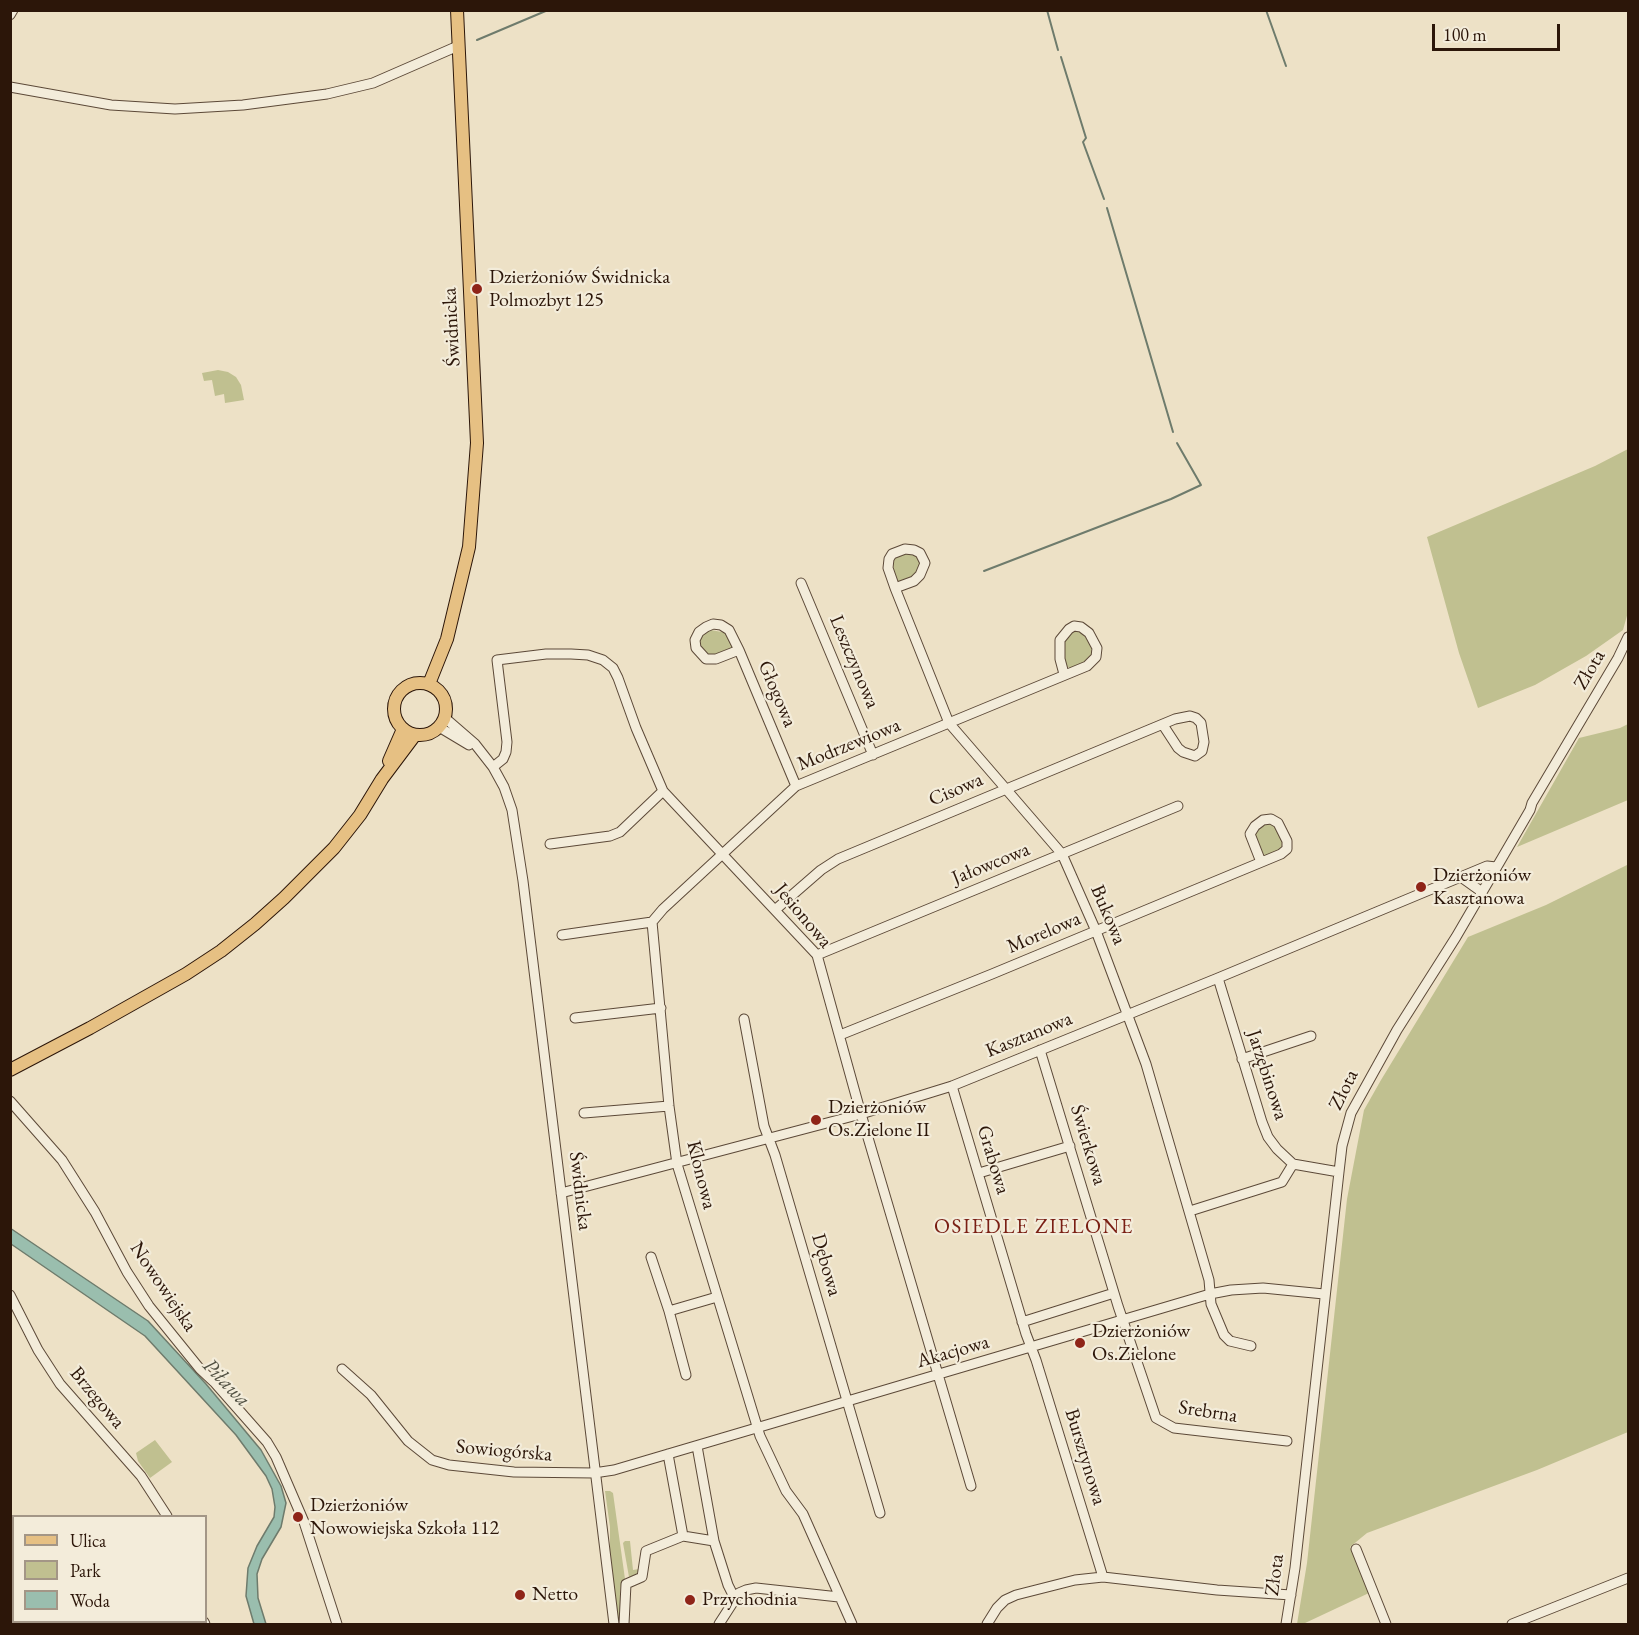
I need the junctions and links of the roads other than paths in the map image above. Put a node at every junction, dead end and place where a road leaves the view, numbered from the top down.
1 (13, 10) edge
2 (457, 10) edge
3 (10, 15) edge
4 (458, 46) junction
5 (10, 87) edge
6 (801, 583) dead end
7 (895, 588) junction
8 (1629, 637) edge
9 (739, 650) junction
10 (1064, 674) junction
11 (433, 686) junction
12 (442, 722) junction
13 (949, 723) junction
14 (1163, 725) junction
15 (403, 729) junction
16 (415, 735) junction
17 (873, 755) junction
18 (493, 767) junction
19 (382, 779) junction
20 (796, 786) junction
21 (1006, 788) junction
22 (663, 791) junction
23 (1178, 806) dead end
24 (550, 844) dead end
25 (723, 854) junction
26 (1062, 854) junction
27 (1262, 862) junction
28 (1496, 867) junction
29 (1461, 877) junction
30 (1482, 891) junction
31 (775, 909) junction
32 (652, 922) junction
33 (1096, 931) junction
34 (562, 935) dead end
35 (817, 955) junction
36 (1218, 978) junction
37 (661, 1008) junction
38 (1129, 1014) junction
39 (575, 1018) dead end
40 (744, 1018) dead end
41 (840, 1035) junction
42 (1311, 1036) dead end
43 (1040, 1050) junction
44 (1242, 1059) junction
45 (12, 1069) edge
46 (952, 1086) junction
47 (10, 1101) edge
48 (669, 1106) junction
49 (584, 1113) dead end
50 (861, 1114) junction
51 (768, 1139) junction
52 (1070, 1146) junction
53 (677, 1164) junction
54 (1293, 1164) junction
55 (1339, 1172) junction
56 (979, 1173) junction
57 (561, 1193) junction
58 (1190, 1211) junction
59 (651, 1257) dead end
60 (1114, 1293) junction
61 (1210, 1294) junction
62 (1324, 1294) junction
63 (10, 1295) edge
64 (717, 1297) junction
65 (669, 1311) junction
66 (1123, 1320) junction
67 (1022, 1322) junction
68 (1251, 1346) dead end
69 (1031, 1347) junction
70 (342, 1369) dead end
71 (687, 1375) dead end
72 (938, 1375) junction
73 (847, 1402) junction
74 (757, 1428) junction
75 (1287, 1441) dead end
76 (697, 1446) junction
77 (668, 1454) junction
78 (594, 1473) junction
79 (971, 1485) dead end
80 (880, 1513) dead end
81 (166, 1515) edge
82 (683, 1536) junction
83 (714, 1541) junction
84 (1356, 1550) dead end
85 (1103, 1577) junction
86 (1629, 1578) edge
87 (1291, 1595) junction
88 (839, 1597) junction
89 (735, 1599) junction
90 (337, 1624) edge
91 (614, 1624) edge
92 (624, 1624) edge
93 (719, 1624) edge
94 (852, 1624) edge
95 (987, 1624) edge
96 (1286, 1624) edge
97 (1386, 1624) edge
98 (1512, 1624) edge

1 - 3 street
2 - 4 main road, Świdnicka
4 - 5 street
4 - 11 main road, Świdnicka
6 - 17 street, Leszczynowa
7 - 7 street, Bukowa
7 - 13 street, Bukowa
8 - 28 street, Złota
9 - 9 street, Głogowa
9 - 20 street, Głogowa
10 - 10 street, Modrzewiowa
10 - 13 street, Modrzewiowa
11 - 12 main road
11 - 15 main road
12 - 16 main road
12 - 18 street, Świdnicka
13 - 17 street, Modrzewiowa
13 - 21 street, Bukowa
14 - 14 street, Cisowa
14 - 21 street, Cisowa
15 - 16 main road
15 - 19 main road
16 - 19 main road
17 - 20 street, Modrzewiowa
18 - 22 street, Jesionowa
18 - 57 street, Świdnicka
19 - 45 main road
20 - 25 street, Modrzewiowa
21 - 26 street, Bukowa
21 - 31 street, Cisowa
22 - 24 street
22 - 25 street, Jesionowa
23 - 26 street, Jałowcowa
25 - 31 street, Jesionowa
25 - 32 street, Modrzewiowa
26 - 33 street, Bukowa
26 - 35 street, Jałowcowa
27 - 27 street, Morelowa
27 - 33 street, Morelowa
28 - 29 street, Kasztanowa
28 - 30 street, Złota
29 - 30 street
29 - 36 street, Kasztanowa
30 - 55 street, Złota
31 - 35 street, Jesionowa
32 - 34 street
32 - 37 street, Klonowa
33 - 38 street, Bukowa
33 - 41 street, Morelowa
35 - 41 street, Jesionowa
36 - 38 street, Kasztanowa
36 - 44 street, Jarzębinowa
37 - 39 street
37 - 48 street, Klonowa
38 - 43 street, Kasztanowa
38 - 58 street, Bukowa
40 - 51 street, Dębowa
41 - 50 street, Jesionowa
42 - 44 street
43 - 46 street, Kasztanowa
43 - 52 street, Świerkowa
44 - 54 street, Jarzębinowa
46 - 50 street, Kasztanowa
46 - 56 street, Grabowa
47 - 90 street, Nowowiejska
48 - 49 street
48 - 53 street, Klonowa
50 - 51 street, Kasztanowa
50 - 72 street, Jesionowa
51 - 53 street, Kasztanowa
51 - 73 street, Dębowa
52 - 56 street
52 - 60 street, Świerkowa
53 - 57 street, Kasztanowa
53 - 64 street, Klonowa
54 - 55 street
54 - 58 street
55 - 62 street, Złota
56 - 67 street, Grabowa
57 - 78 street, Świdnicka
58 - 61 street, Bukowa
59 - 65 street
60 - 66 street, Świerkowa
60 - 67 street
61 - 62 street, Akacjowa
61 - 66 street, Akacjowa
61 - 68 street, Bukowa
62 - 87 street, Złota
63 - 81 street, Brzegowa
64 - 65 street
64 - 74 street, Klonowa
65 - 71 street
66 - 69 street, Akacjowa
66 - 75 street, Srebrna
67 - 69 street, Grabowa
69 - 72 street, Akacjowa
69 - 85 street, Bursztynowa
70 - 78 street, Sowiogórska
72 - 73 street, Akacjowa
72 - 79 street, Jesionowa
73 - 74 street, Akacjowa
73 - 80 street, Dębowa
74 - 76 street, Akacjowa
74 - 88 street, Klonowa
76 - 77 street, Akacjowa
76 - 83 street
77 - 78 street, Akacjowa
77 - 82 street
78 - 91 street, Świdnicka
82 - 83 street
82 - 92 street
83 - 89 street
84 - 97 street
85 - 87 street
85 - 95 street
86 - 98 street
87 - 96 street, Złota
88 - 89 street
88 - 94 street, Klonowa
89 - 93 street

